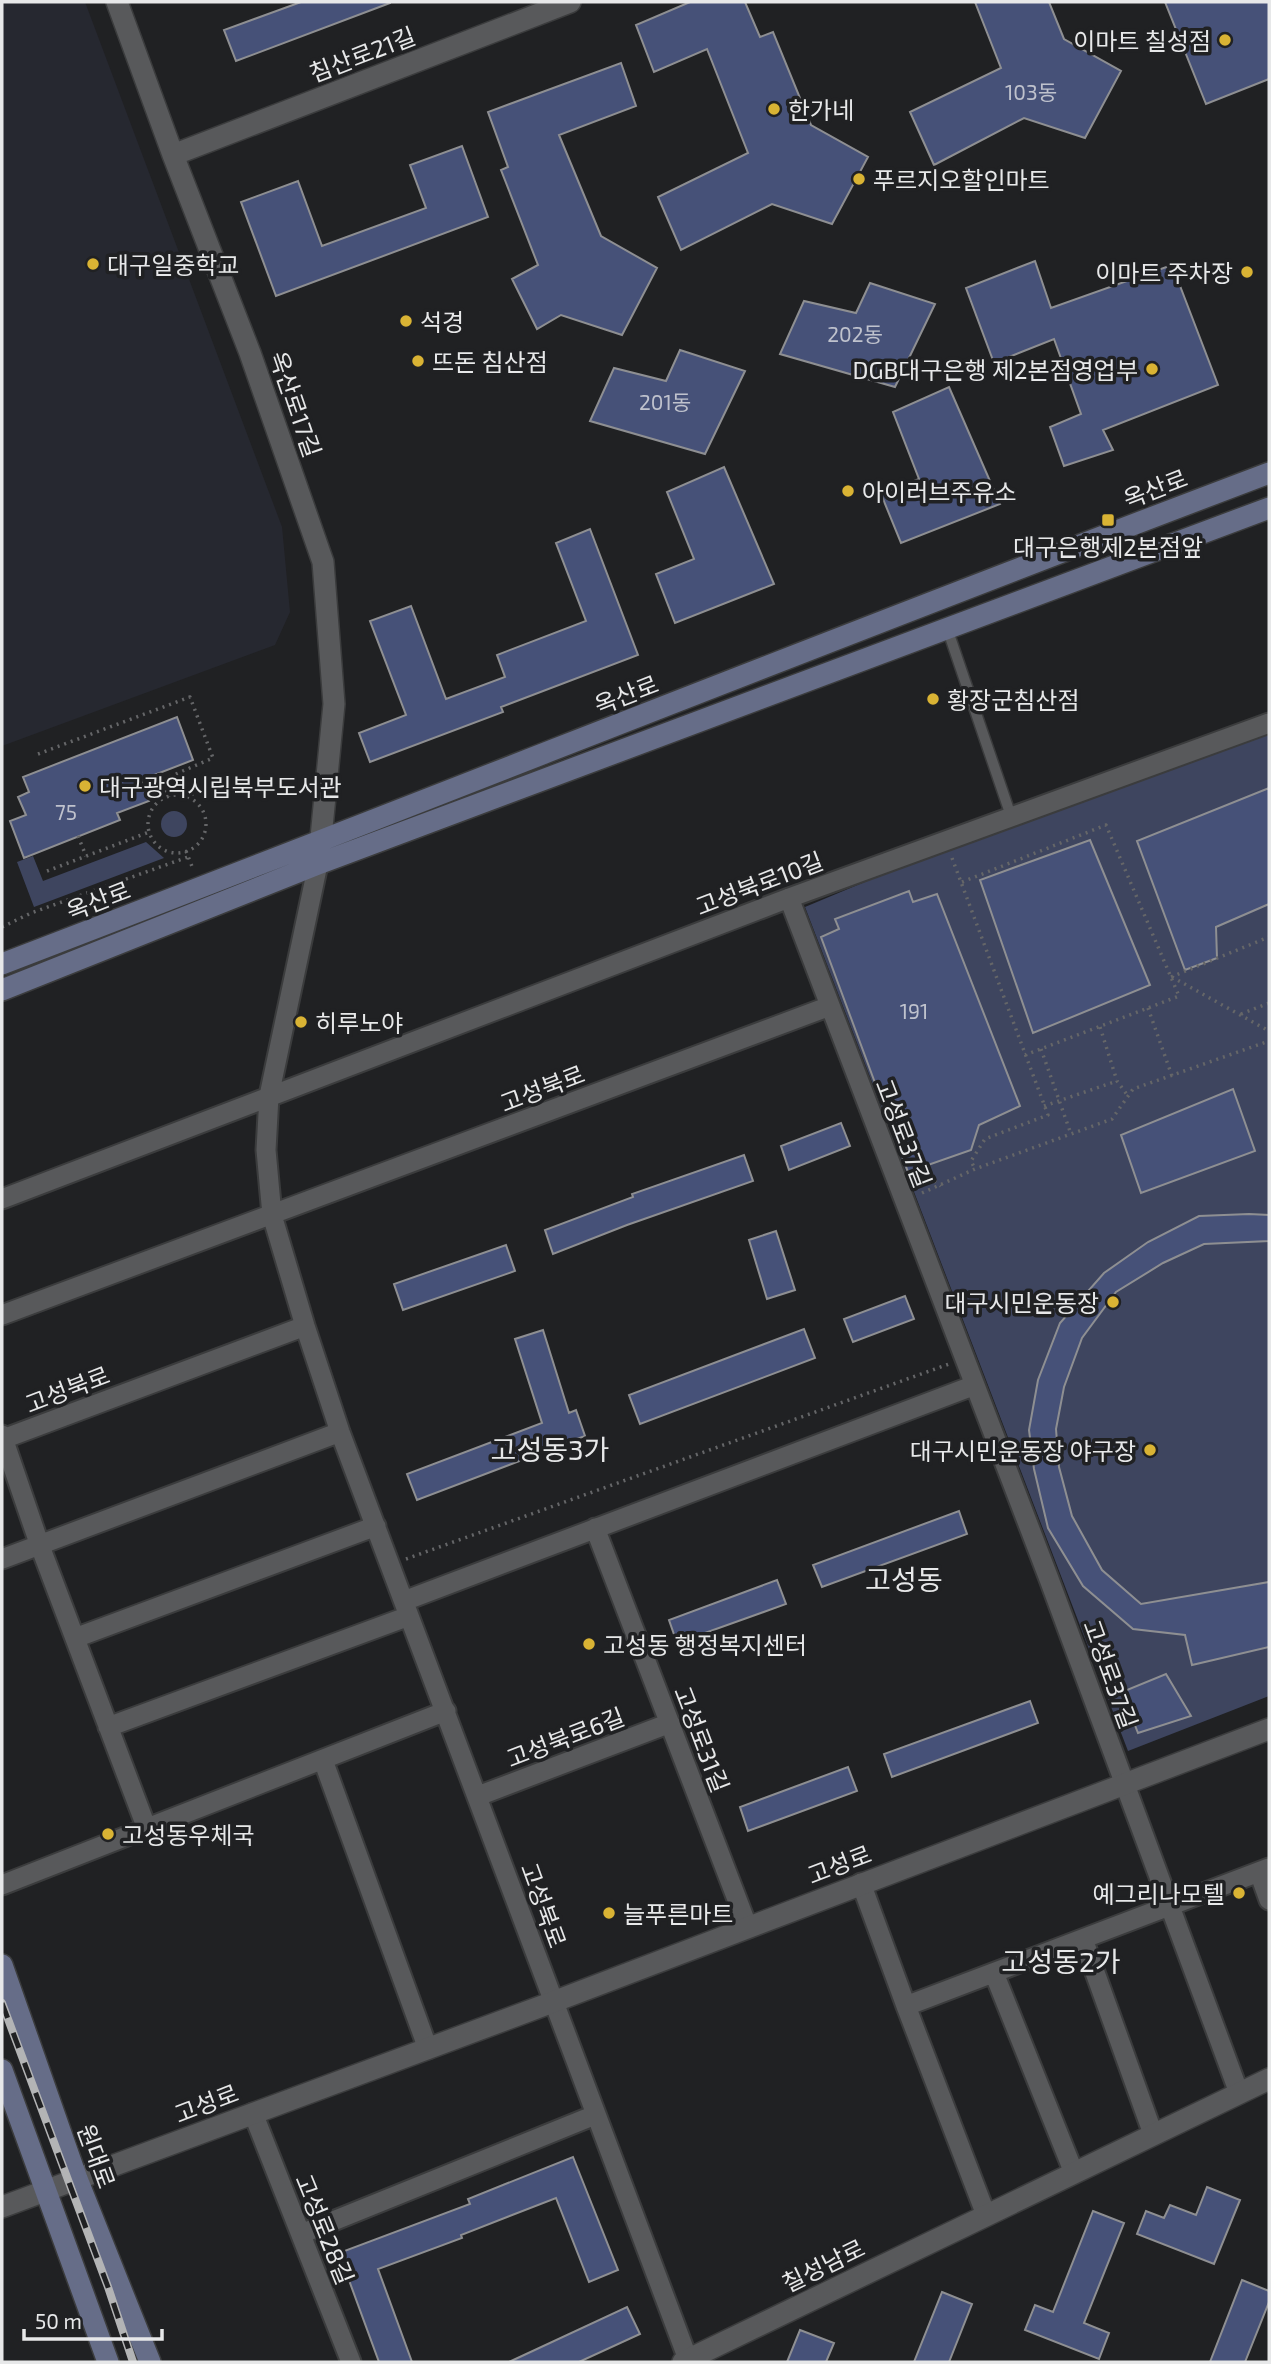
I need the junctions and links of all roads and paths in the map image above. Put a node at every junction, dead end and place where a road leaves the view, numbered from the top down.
1 (117, 2) edge
2 (570, 2) edge
3 (173, 155) junction
4 (1269, 473) edge
5 (1269, 508) edge
6 (947, 628) junction
7 (1269, 723) edge
8 (38, 754) dead end
9 (215, 785) dead end
10 (169, 797) junction
11 (186, 797) junction
12 (1011, 816) junction
13 (149, 832) junction
14 (78, 836) dead end
15 (945, 840) junction
16 (320, 842) junction
17 (86, 856) junction
18 (188, 858) dead end
19 (318, 864) junction
20 (47, 871) dead end
21 (962, 882) junction
22 (789, 898) junction
23 (2, 927) edge
24 (1269, 937) edge
25 (2, 964) edge
26 (1171, 976) junction
27 (2, 990) edge
28 (1269, 1003) edge
29 (830, 1006) junction
30 (1148, 1008) junction
31 (1241, 1014) junction
32 (1100, 1027) junction
33 (1269, 1031) edge
34 (1269, 1041) edge
35 (1041, 1049) junction
36 (1025, 1055) junction
37 (1172, 1076) junction
38 (1117, 1081) junction
39 (269, 1096) junction
40 (1128, 1096) junction
41 (1060, 1101) junction
42 (1044, 1106) junction
43 (1071, 1134) junction
44 (918, 1168) dead end
45 (975, 1169) junction
46 (941, 1185) junction
47 (2, 1199) edge
48 (904, 1201) junction
49 (272, 1216) junction
50 (2, 1315) edge
51 (305, 1326) junction
52 (964, 1358) junction
53 (975, 1385) junction
54 (340, 1432) junction
55 (2, 1437) edge
56 (376, 1526) junction
57 (596, 1528) junction
58 (40, 1546) junction
59 (2, 1559) edge
60 (390, 1565) junction
61 (406, 1608) junction
62 (75, 1638) junction
63 (446, 1711) junction
64 (670, 1723) junction
65 (108, 1727) junction
66 (1269, 1729) edge
67 (323, 1760) junction
68 (1126, 1785) junction
69 (478, 1796) junction
70 (147, 1829) junction
71 (1264, 1870) edge
72 (861, 1883) junction
73 (2, 1885) edge
74 (1269, 1900) edge
75 (1168, 1906) junction
76 (748, 1928) junction
77 (1083, 1939) junction
78 (2, 1965) edge
79 (994, 1973) junction
80 (553, 2002) junction
81 (906, 2006) junction
82 (428, 2049) junction
83 (2, 2070) edge
84 (1269, 2079) edge
85 (1239, 2093) junction
86 (253, 2113) junction
87 (595, 2115) junction
88 (1153, 2134) junction
89 (1074, 2173) junction
90 (77, 2179) junction
91 (47, 2191) junction
92 (2, 2207) edge
93 (986, 2215) junction
94 (300, 2234) junction
95 (108, 2362) edge
96 (150, 2362) edge
97 (351, 2362) edge
98 (687, 2362) edge

1 - 3 street, 옥산로17길
2 - 3 street, 침산로21길
3 - 16 street, 옥산로17길
4 - 16 main road, 옥산로
5 - 6 main road, 옥산로
6 - 12 lane
6 - 19 main road, 옥산로
7 - 12 street, 고성북로10길
8 - 10 path
9 - 11 path
10 - 11 path
10 - 13 path
11 - 13 path
12 - 15 street, 고성북로10길
13 - 17 path
14 - 17 path
15 - 21 path
15 - 22 street, 고성북로10길
16 - 19 street, 옥산로17길
16 - 25 main road, 옥산로
17 - 20 path
18 - 23 path
19 - 27 main road, 옥산로
19 - 39 street, 고성북로
21 - 26 path
21 - 36 path
22 - 29 street, 고성로37길
22 - 39 street, 고성북로10길
24 - 26 path
26 - 30 path
26 - 31 path
28 - 31 path
29 - 48 street, 고성로37길
29 - 49 street, 고성북로
30 - 32 path
30 - 37 path
31 - 33 path
32 - 35 path
32 - 38 path
34 - 37 path
35 - 36 path
35 - 41 path
36 - 42 path
37 - 40 path
38 - 40 path
38 - 41 path
39 - 47 street
39 - 49 street, 고성북로
40 - 43 path
41 - 42 path
41 - 43 path
42 - 45 path
43 - 45 path
44 - 46 path
45 - 46 path
46 - 48 path
48 - 52 street, 고성로37길
49 - 50 street, 고성북로
49 - 51 street, 고성북로
51 - 54 street, 고성북로
51 - 55 street, 고성북로
52 - 53 street, 고성로37길
52 - 60 path
53 - 57 street
53 - 68 street, 고성로37길
54 - 56 street, 고성북로
54 - 58 street
55 - 58 street, 고성북로
56 - 60 street, 고성북로
56 - 62 street
57 - 61 street
57 - 64 street, 고성로31길
58 - 59 street
58 - 62 street, 고성북로
60 - 61 street, 고성북로
61 - 63 street, 고성북로
61 - 65 street
62 - 65 street, 고성북로
63 - 67 street
63 - 69 street, 고성북로
64 - 69 street, 고성북로6길
64 - 76 street, 고성로31길
65 - 70 street, 고성북로
66 - 68 street, 고성로
67 - 70 street
67 - 82 street
68 - 72 street, 고성로
68 - 75 street, 고성로37길
69 - 80 street, 고성북로
70 - 73 street
71 - 74 street
71 - 75 street
72 - 76 street, 고성로
72 - 81 street
75 - 77 street
75 - 85 street
76 - 80 street, 고성로
77 - 79 street
77 - 88 street
78 - 90 main road, 원대로
79 - 81 street
79 - 89 street
80 - 82 street, 고성로
80 - 87 street, 고성북로
81 - 93 street
82 - 86 street, 고성로
83 - 91 main road
84 - 85 street, 칠성남로
85 - 88 street, 칠성남로
86 - 90 street, 고성로
86 - 94 street, 고성로28길
87 - 94 street
87 - 98 street, 고성북로
88 - 89 street, 칠성남로
89 - 93 street, 칠성남로
90 - 91 street, 고성로
90 - 96 main road, 원대로
91 - 92 street, 고성로
91 - 95 main road
93 - 98 street, 칠성남로
94 - 97 street, 고성로28길

